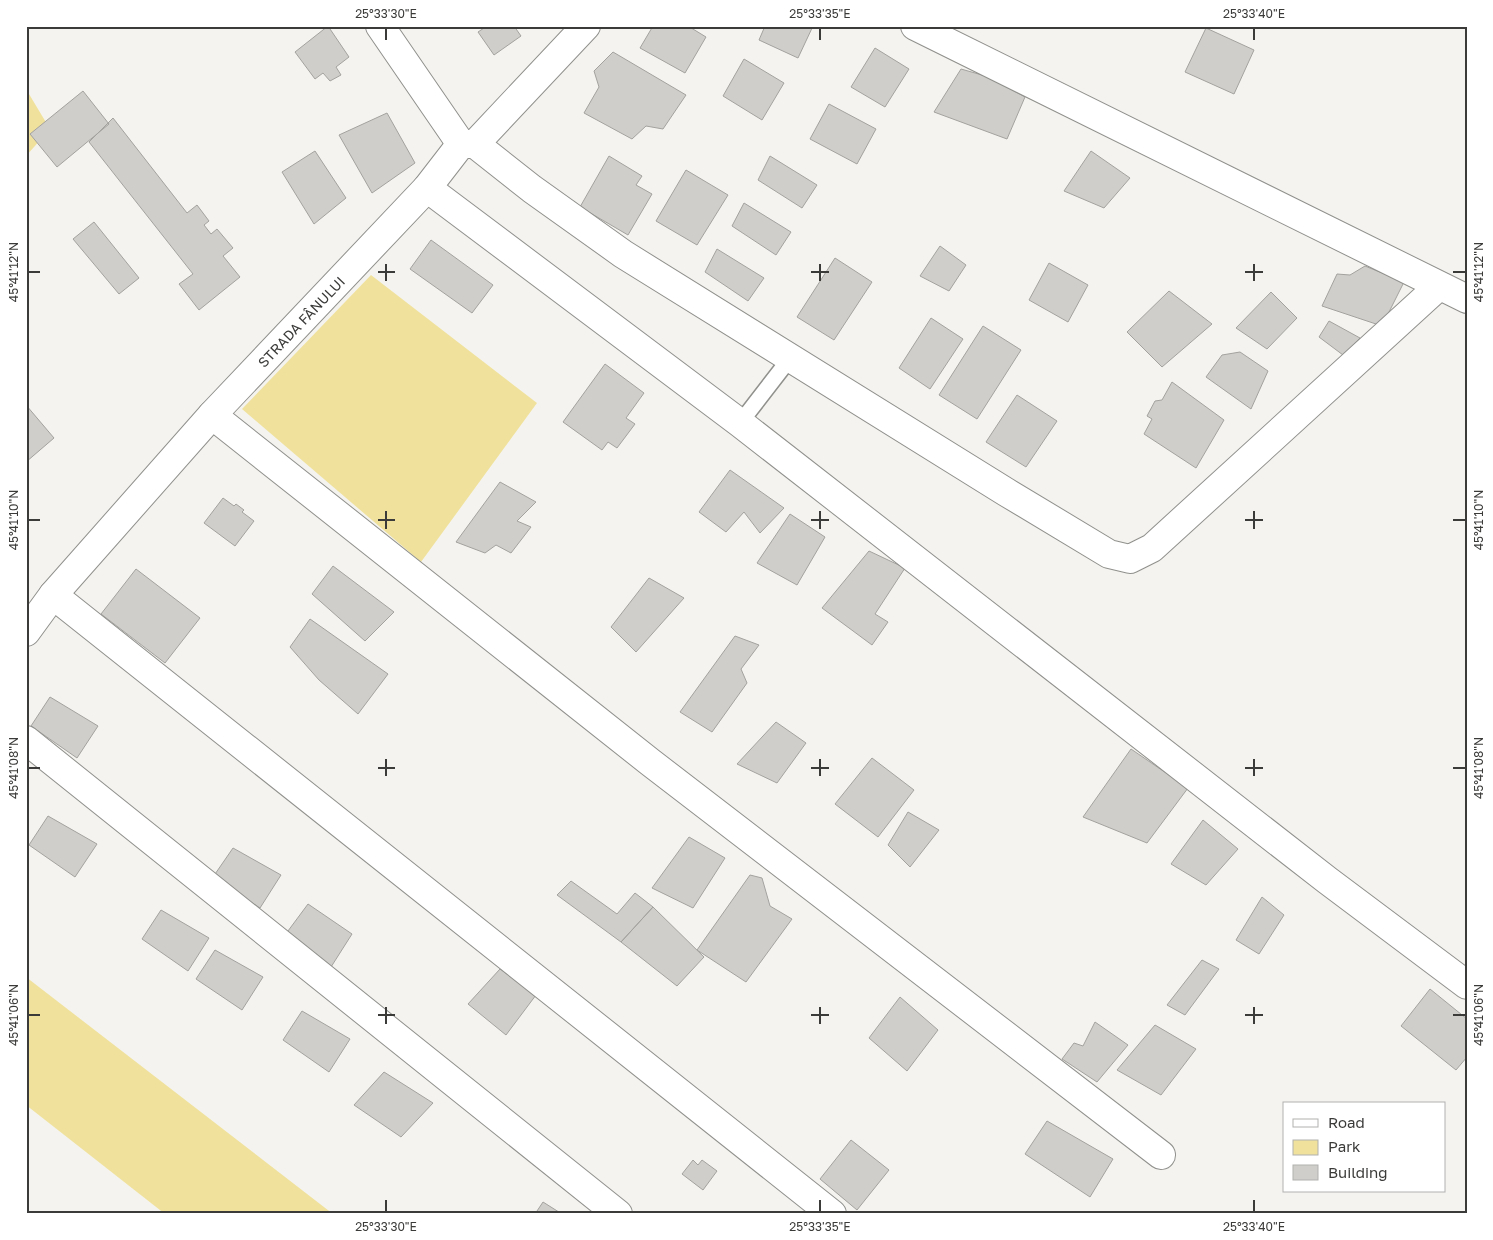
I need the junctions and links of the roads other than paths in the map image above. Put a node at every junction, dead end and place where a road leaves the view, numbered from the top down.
1 (380, 26) edge
2 (586, 26) edge
3 (915, 26) edge
4 (468, 144) junction
5 (427, 188) junction
6 (1439, 286) junction
7 (1467, 299) edge
8 (791, 357) junction
9 (212, 415) junction
10 (740, 423) junction
11 (54, 595) junction
12 (26, 632) edge
13 (26, 740) edge
14 (1467, 985) edge
15 (1161, 1155) dead end
16 (618, 1214) edge
17 (832, 1214) edge

1 - 4 street
2 - 4 street, STRADA FÂNULUI
3 - 6 street
4 - 5 street, STRADA FÂNULUI
4 - 8 street
5 - 9 street, STRADA FÂNULUI
5 - 10 street
6 - 7 street
6 - 8 street
8 - 10 lane
9 - 11 street, STRADA FÂNULUI
9 - 15 street
10 - 14 street
11 - 12 street, STRADA FÂNULUI
11 - 17 street
13 - 16 street

